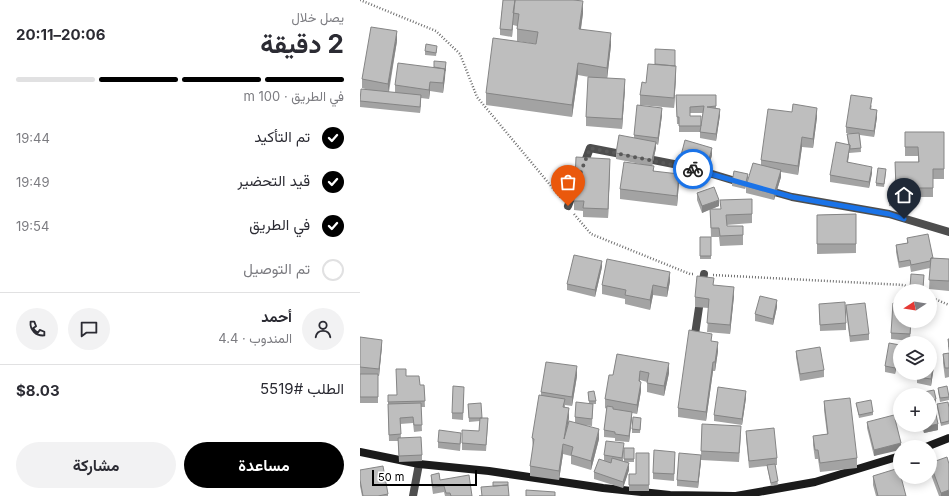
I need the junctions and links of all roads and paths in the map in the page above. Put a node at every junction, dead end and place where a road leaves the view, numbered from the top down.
1 (360, 0) edge
2 (748, 184) edge
3 (762, 188) edge
4 (568, 206) junction
5 (949, 232) edge
6 (704, 274) junction
7 (893, 284) edge
8 (937, 300) edge
9 (949, 305) edge
10 (693, 349) edge
11 (949, 438) edge
12 (937, 443) edge
13 (360, 452) edge
14 (893, 458) edge
15 (419, 464) junction
16 (413, 496) edge
17 (735, 496) edge

1 - 4 path
2 - 4 street
3 - 5 street
4 - 6 path
6 - 7 path
6 - 10 street
8 - 9 path
11 - 12 street
13 - 15 street
14 - 17 street
15 - 16 street
15 - 17 street

